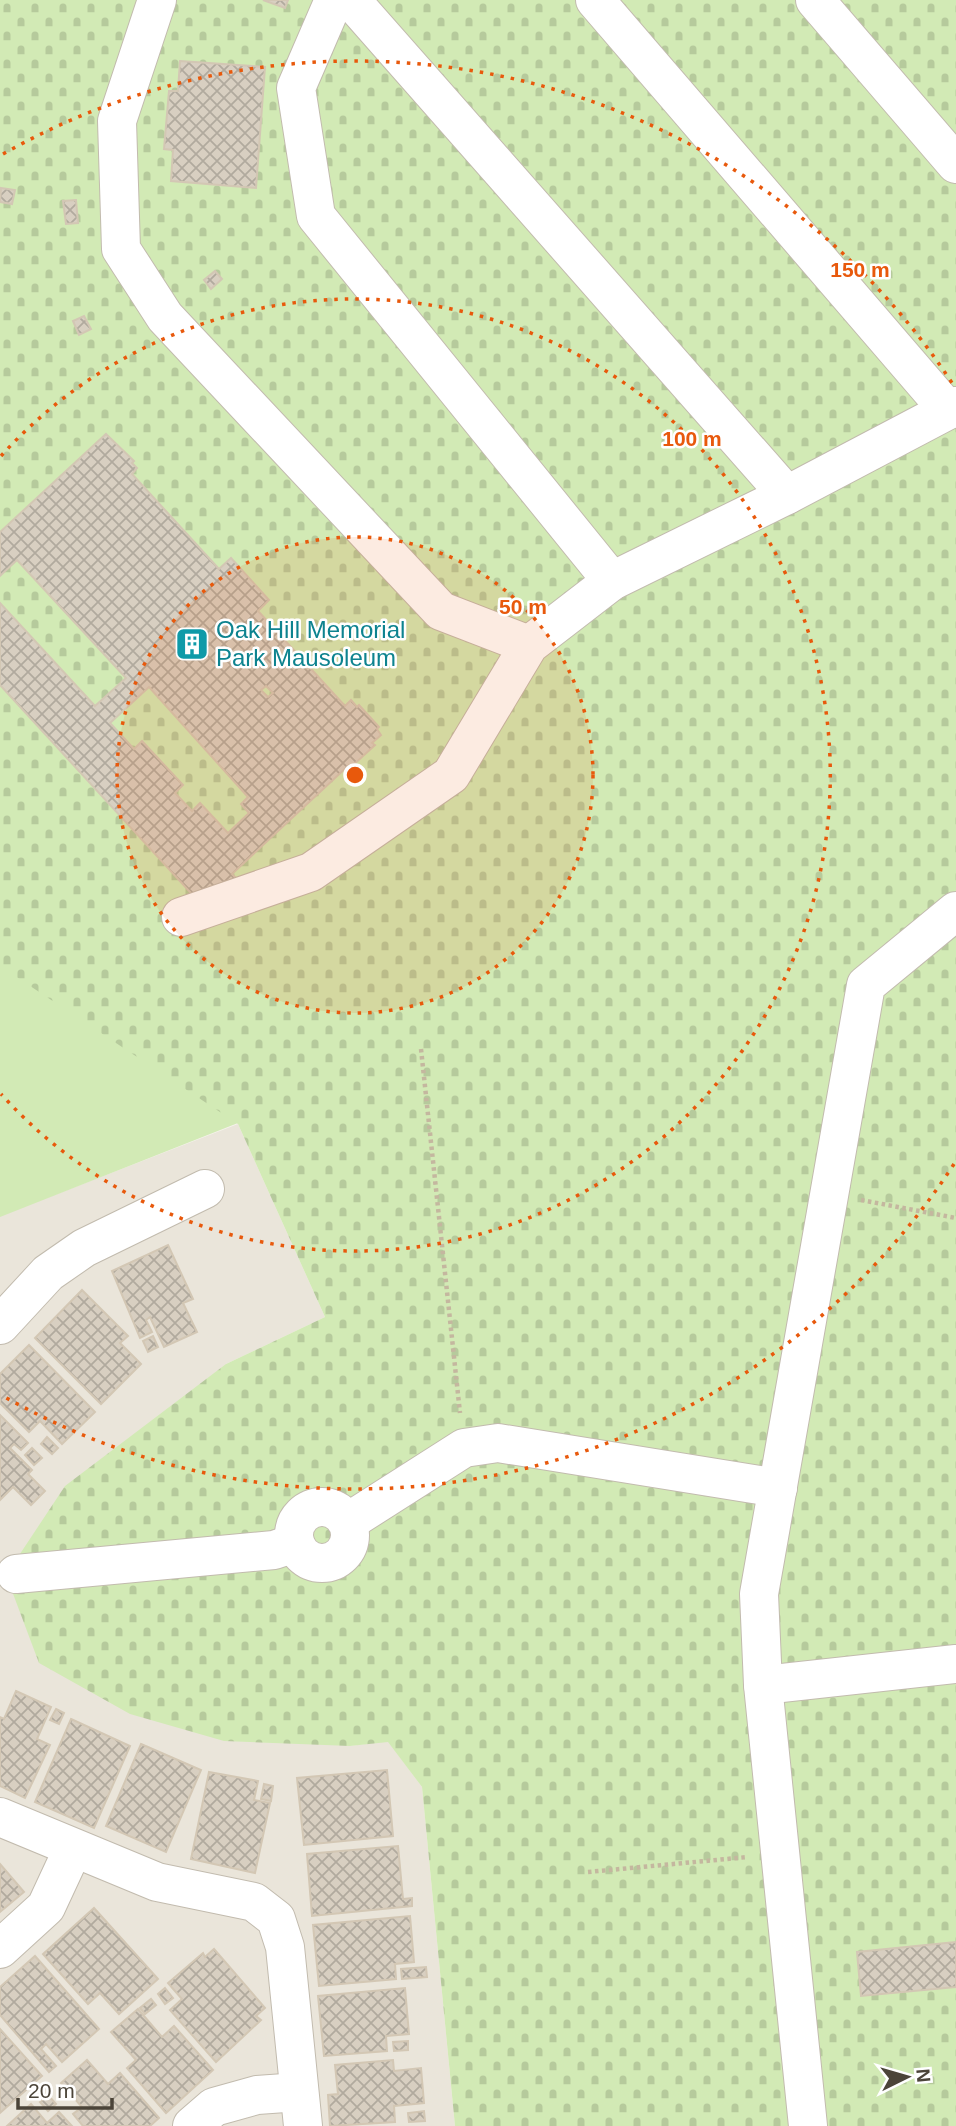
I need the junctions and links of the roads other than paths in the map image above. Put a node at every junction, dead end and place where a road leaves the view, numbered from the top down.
1 (157, 0) edge
2 (334, 0) edge
3 (351, 0) edge
4 (595, 0) edge
5 (815, 0) edge
6 (956, 164) edge
7 (952, 408) edge
8 (787, 495) junction
9 (612, 581) junction
10 (529, 645) junction
11 (956, 911) edge
12 (181, 917) dead end
13 (205, 1189) dead end
14 (0, 1325) edge
15 (778, 1488) junction
16 (16, 1574) dead end
17 (956, 1664) edge
18 (763, 1685) junction
19 (0, 1817) edge
20 (73, 1849) junction
21 (0, 1949) edge
22 (301, 2109) edge
23 (192, 2126) edge
24 (808, 2126) edge

1 - 10 lane
2 - 9 lane
3 - 8 lane
4 - 7 lane
5 - 6 lane
7 - 8 lane
8 - 9 lane
9 - 10 lane
10 - 12 lane
11 - 15 lane
13 - 14 lane
15 - 16 lane
15 - 18 lane
17 - 18 lane
18 - 24 lane
19 - 20 lane
20 - 21 lane
20 - 22 lane
22 - 23 lane

